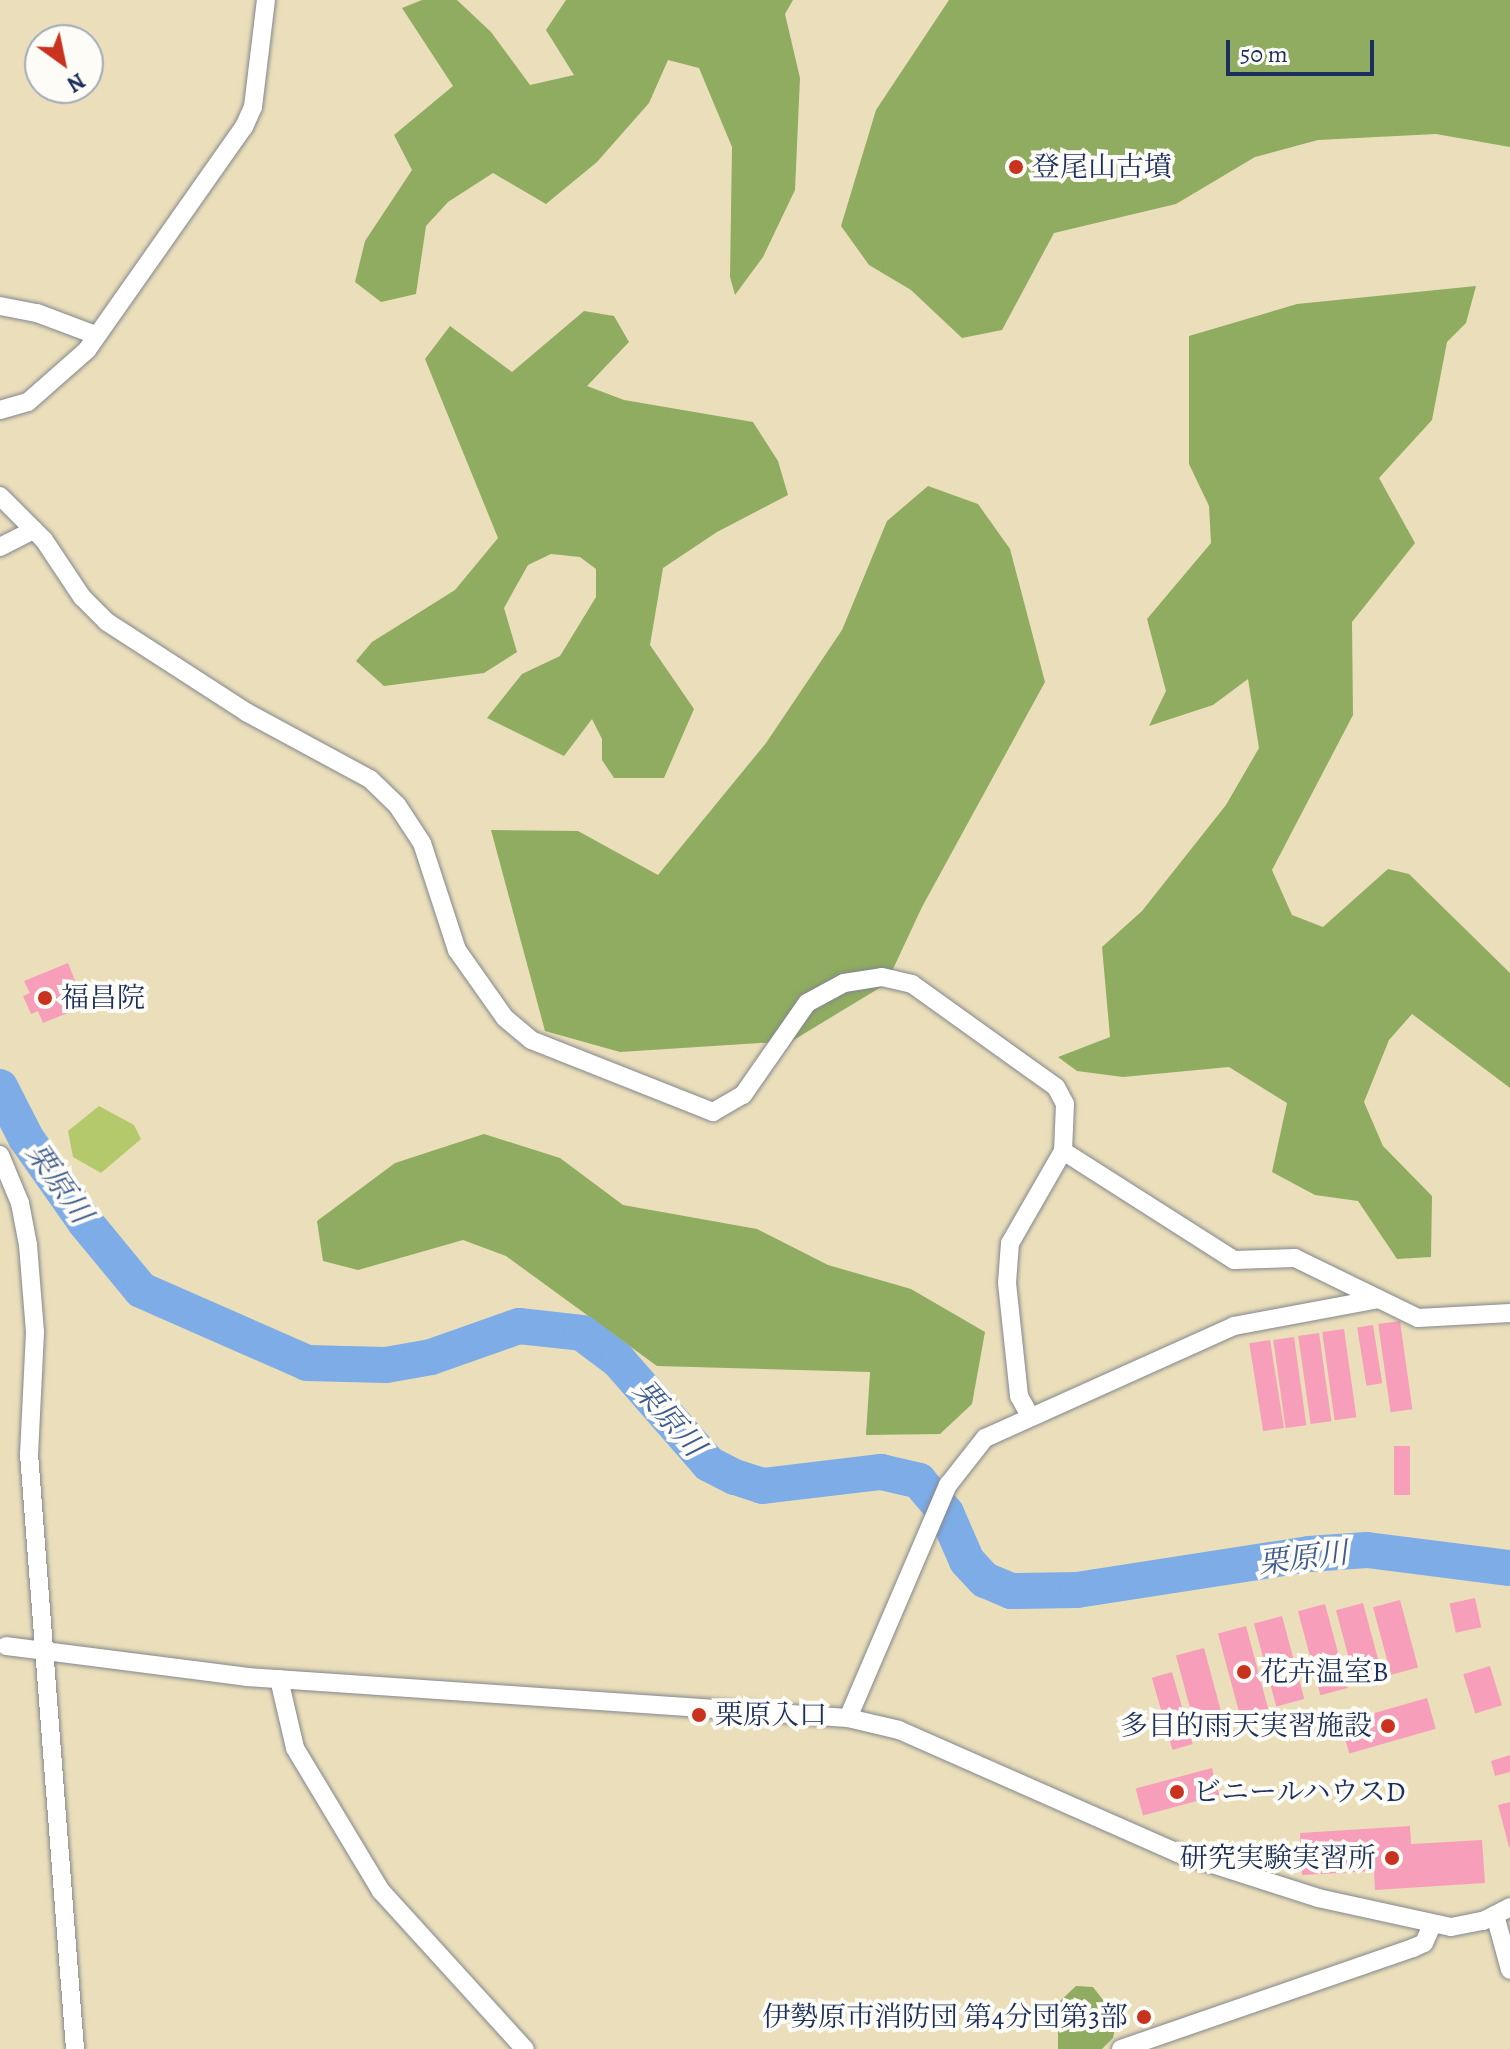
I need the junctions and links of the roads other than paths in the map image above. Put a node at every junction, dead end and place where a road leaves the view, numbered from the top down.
1 (266, 0) edge
2 (0, 306) edge
3 (93, 334) junction
4 (0, 410) edge
5 (0, 496) edge
6 (34, 530) junction
7 (1, 545) edge
8 (1063, 1151) junction
9 (0, 1155) edge
10 (1378, 1299) junction
11 (1510, 1313) edge
12 (1029, 1414) junction
13 (6, 1646) dead end
14 (42, 1652) junction
15 (279, 1679) junction
16 (848, 1718) junction
17 (1503, 1911) edge
18 (1432, 1925) junction
19 (1510, 1970) edge
20 (75, 2049) edge
21 (525, 2049) edge
22 (1121, 2049) edge

1 - 3 street
2 - 3 street
3 - 4 street
5 - 6 street
6 - 7 street
6 - 8 street
8 - 10 street
8 - 12 street
9 - 14 street
10 - 11 street
10 - 12 street
12 - 16 street
13 - 14 street
14 - 15 street
14 - 20 street
15 - 16 street
15 - 21 street
16 - 18 street
17 - 18 street
17 - 19 street
18 - 22 street

